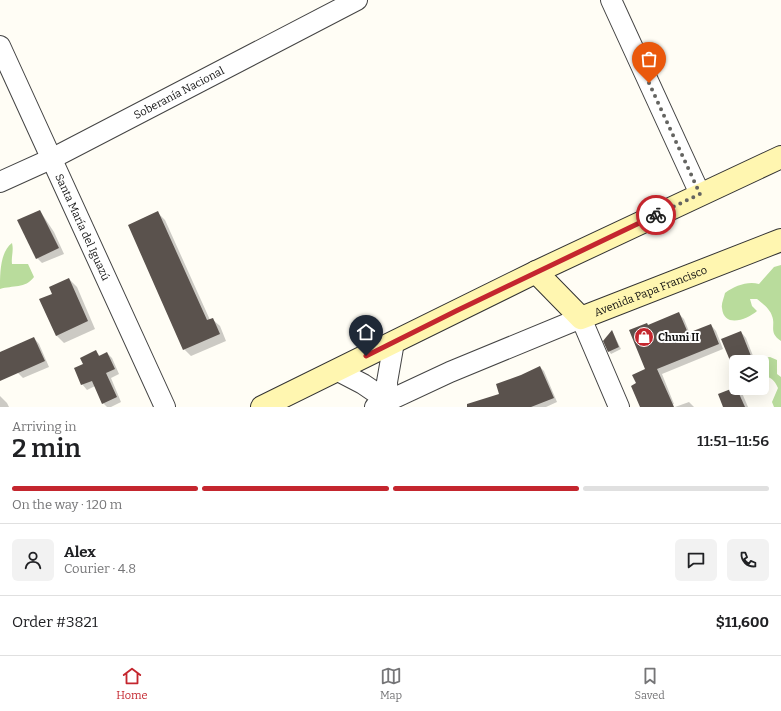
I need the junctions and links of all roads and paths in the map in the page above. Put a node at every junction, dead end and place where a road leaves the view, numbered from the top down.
1 (357, 0) edge
2 (611, 0) edge
3 (0, 46) edge
4 (781, 157) edge
5 (53, 158) junction
6 (0, 182) edge
7 (700, 194) junction
8 (781, 240) edge
9 (536, 272) junction
10 (581, 318) junction
11 (394, 342) junction
12 (338, 371) junction
13 (384, 405) edge
14 (165, 407) edge
15 (262, 407) edge
16 (619, 407) edge

1 - 5 street, Soberanía Nacional
2 - 7 street
3 - 5 street, Santa María del Iguazú
4 - 7 main road
5 - 6 street, Soberanía Nacional
5 - 14 street, Santa María del Iguazú
7 - 9 main road
8 - 10 main road, Avenida Papa Francisco
9 - 10 main road, Avenida Papa Francisco
9 - 11 main road
10 - 13 street
10 - 16 street
11 - 12 main road
11 - 13 street
12 - 13 street
12 - 15 main road

